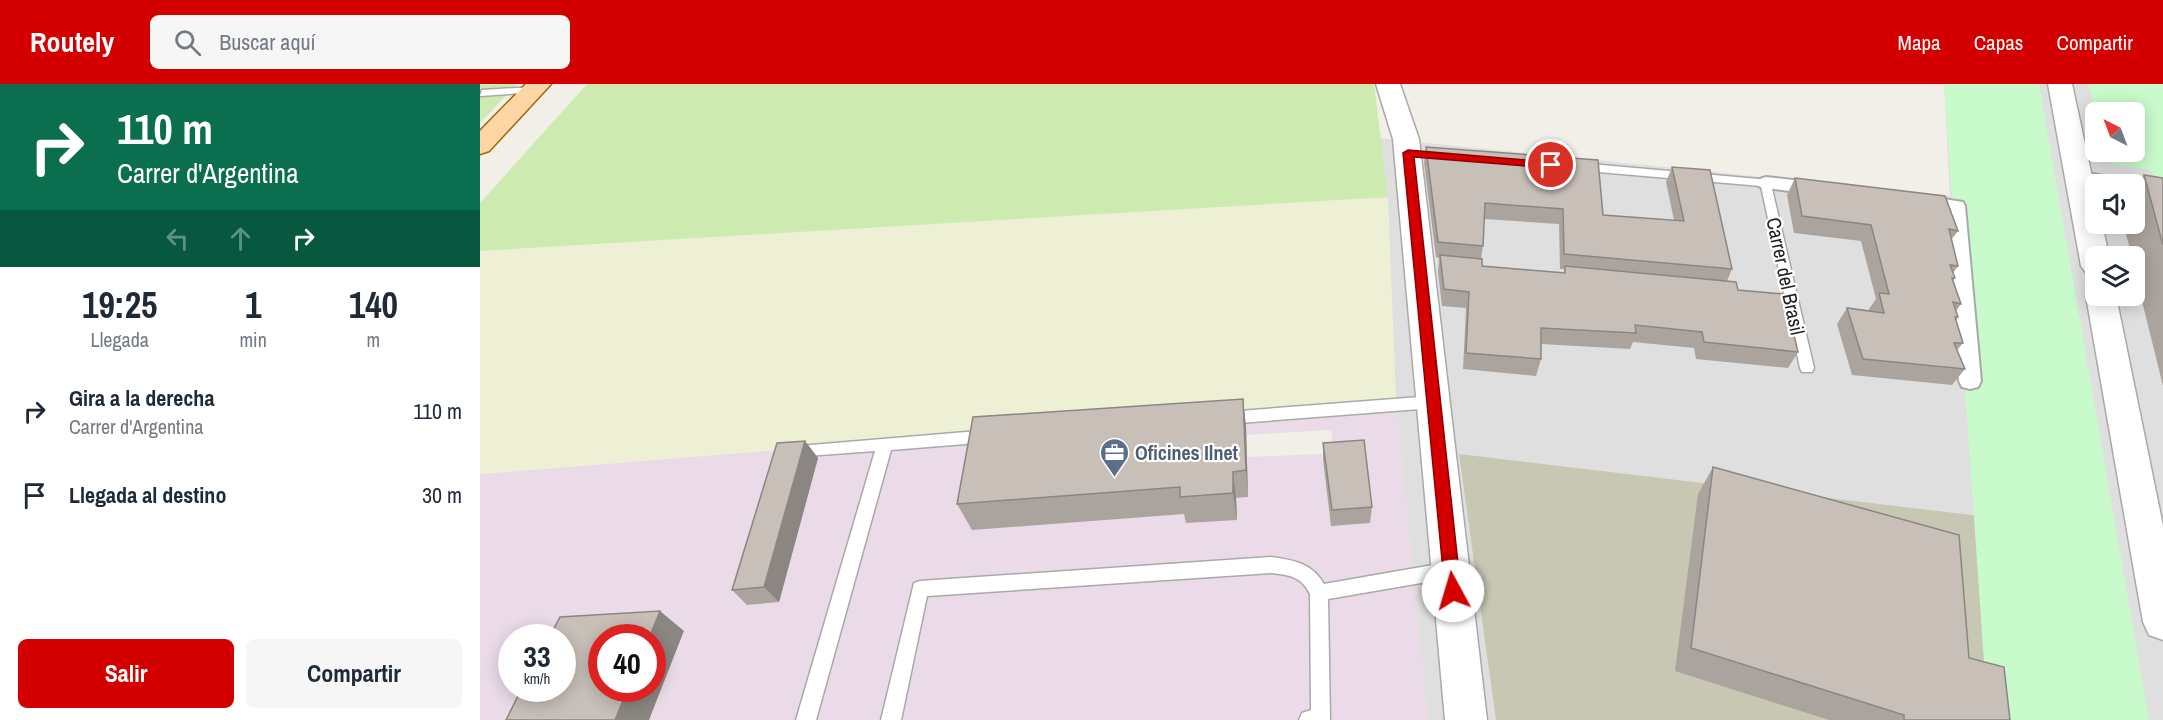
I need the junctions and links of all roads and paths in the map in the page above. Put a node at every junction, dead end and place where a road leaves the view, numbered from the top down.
1 (1388, 84) edge
2 (2060, 84) edge
3 (536, 87) edge
4 (482, 93) dead end
5 (480, 146) edge
6 (1563, 166) edge
7 (2079, 178) junction
8 (2085, 179) edge
9 (1766, 183) junction
10 (1838, 192) edge
11 (1897, 199) edge
12 (2092, 246) edge
13 (2103, 306) edge
14 (1808, 368) dead end
15 (1970, 381) dead end
16 (1433, 402) junction
17 (1206, 419) edge
18 (1004, 435) edge
19 (885, 444) junction
20 (780, 452) edge
21 (1450, 570) junction
22 (1319, 594) junction
23 (2163, 622) edge
24 (806, 720) edge
25 (891, 720) edge
26 (1309, 720) edge
27 (1466, 720) edge

1 - 16 street
2 - 7 street
3 - 4 lane
3 - 5 main road
6 - 9 lane
7 - 8 street
7 - 12 street
9 - 10 street
9 - 14 lane, Carrer del Brasil
11 - 15 street
13 - 23 street
16 - 17 lane
16 - 21 street
18 - 19 lane
19 - 20 lane
19 - 24 lane
21 - 22 lane
21 - 27 street
22 - 25 lane
22 - 26 lane

